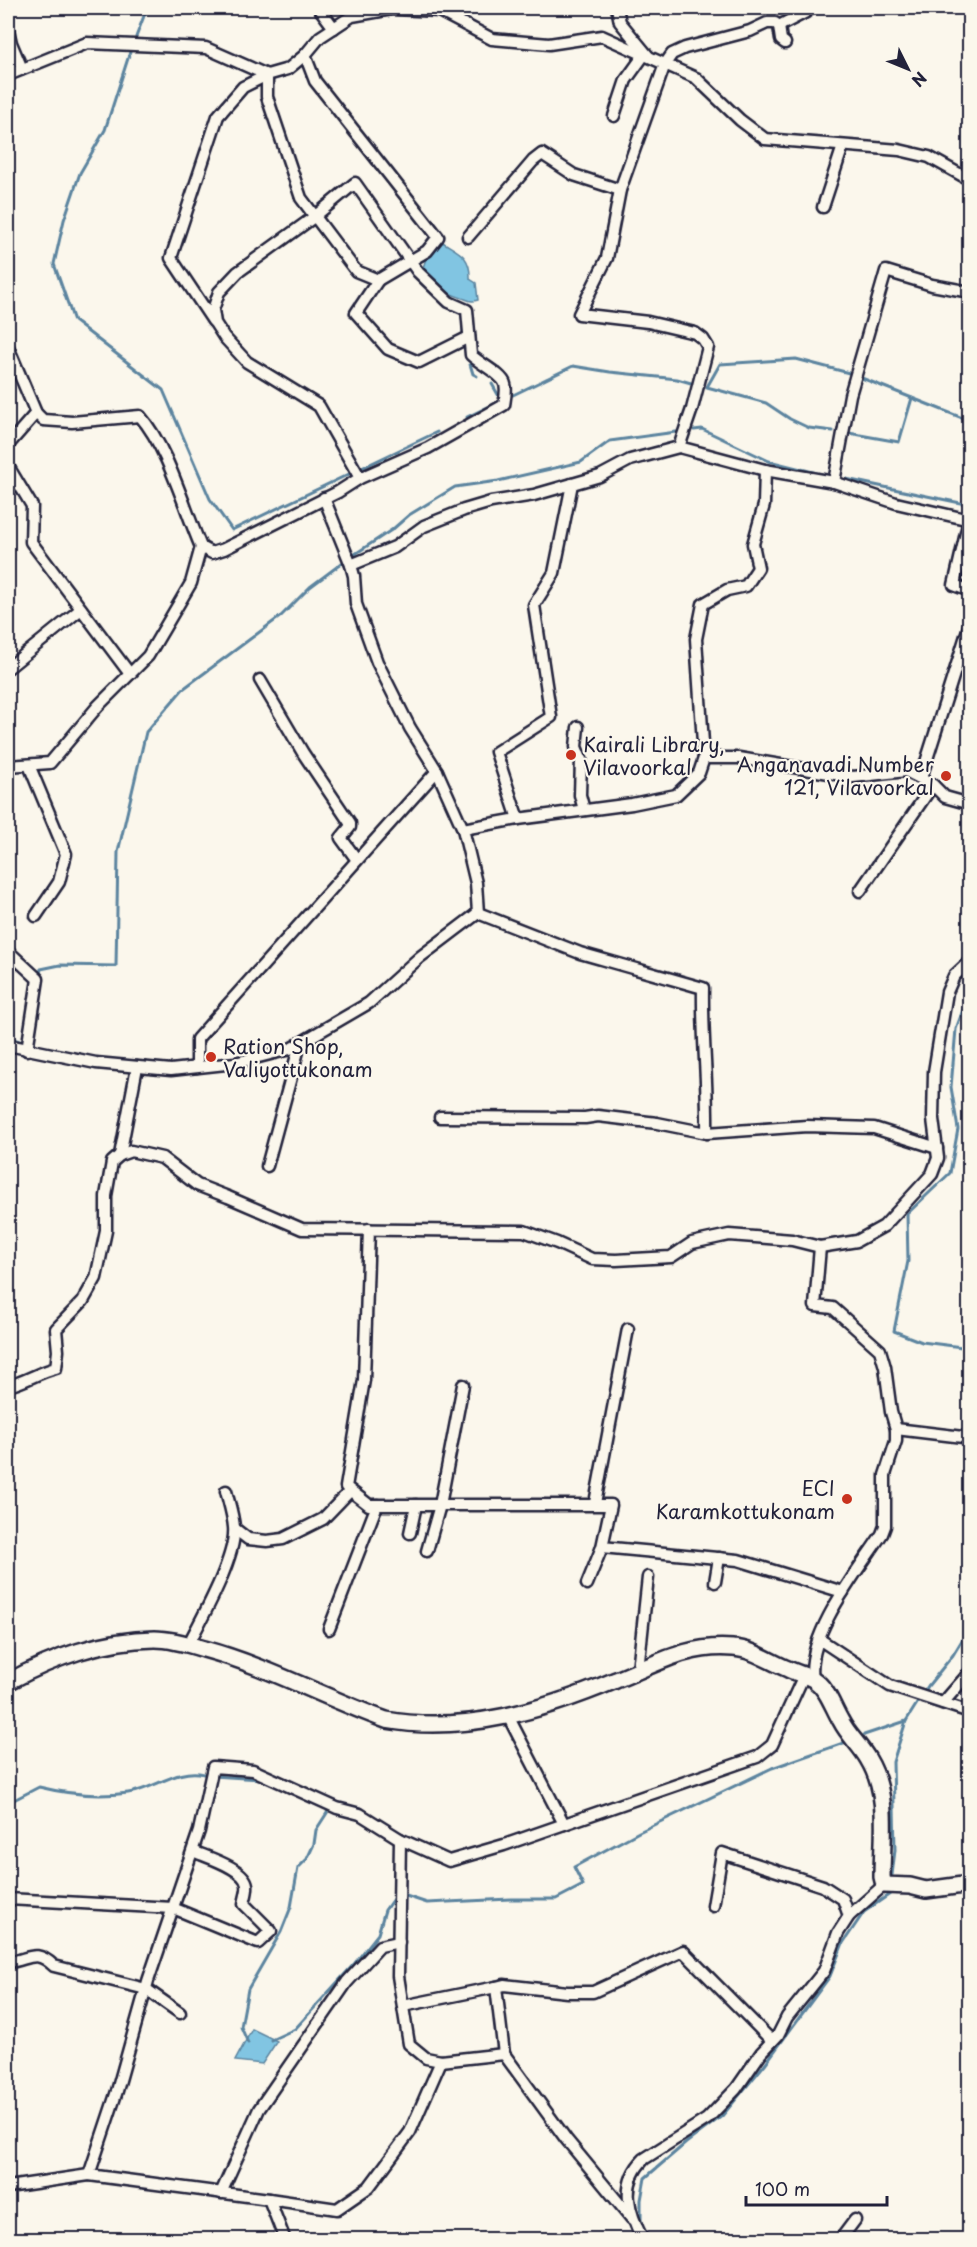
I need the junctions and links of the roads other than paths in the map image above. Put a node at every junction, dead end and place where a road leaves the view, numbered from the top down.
1 (319, 8) edge
2 (617, 8) edge
3 (811, 8) edge
4 (427, 9) edge
5 (779, 26) junction
6 (334, 28) junction
7 (8, 29) edge
8 (785, 43) dead end
9 (305, 55) junction
10 (646, 56) junction
11 (665, 64) junction
12 (22, 69) junction
13 (8, 75) edge
14 (267, 75) junction
15 (614, 116) dead end
16 (843, 146) junction
17 (969, 180) edge
18 (620, 190) junction
19 (823, 207) dead end
20 (314, 217) junction
21 (468, 237) dead end
22 (412, 262) junction
23 (378, 280) junction
24 (969, 292) edge
25 (214, 323) junction
26 (469, 337) junction
27 (8, 347) edge
28 (36, 413) junction
29 (8, 445) edge
30 (679, 447) junction
31 (8, 466) edge
32 (765, 470) junction
33 (357, 473) junction
34 (834, 482) junction
35 (572, 484) junction
36 (324, 498) junction
37 (969, 520) edge
38 (201, 547) junction
39 (350, 565) junction
40 (969, 591) edge
41 (81, 609) junction
42 (969, 622) edge
43 (8, 668) edge
44 (130, 674) junction
45 (260, 680) dead end
46 (578, 727) dead end
47 (704, 758) junction
48 (29, 765) junction
49 (8, 766) edge
50 (437, 771) junction
51 (921, 778) junction
52 (933, 785) junction
53 (969, 804) edge
54 (584, 810) junction
55 (518, 819) junction
56 (463, 829) junction
57 (357, 860) junction
58 (860, 891) dead end
59 (478, 913) junction
60 (36, 916) dead end
61 (8, 951) edge
62 (969, 961) edge
63 (300, 1044) junction
64 (8, 1045) edge
65 (27, 1050) junction
66 (136, 1067) junction
67 (197, 1067) junction
68 (440, 1117) dead end
69 (707, 1133) junction
70 (937, 1148) junction
71 (120, 1155) junction
72 (267, 1166) dead end
73 (369, 1229) junction
74 (820, 1247) junction
75 (628, 1329) dead end
76 (463, 1385) dead end
77 (8, 1386) edge
78 (896, 1429) junction
79 (969, 1436) edge
80 (226, 1491) dead end
81 (350, 1491) junction
82 (595, 1503) junction
83 (377, 1505) junction
84 (416, 1505) junction
85 (441, 1505) junction
86 (235, 1529) junction
87 (410, 1533) dead end
88 (602, 1547) junction
89 (427, 1551) dead end
90 (719, 1558) junction
91 (648, 1577) dead end
92 (715, 1582) dead end
93 (587, 1584) dead end
94 (843, 1592) junction
95 (329, 1629) dead end
96 (819, 1639) junction
97 (188, 1645) junction
98 (638, 1670) junction
99 (969, 1672) edge
100 (809, 1677) junction
101 (8, 1682) edge
102 (943, 1702) junction
103 (969, 1712) edge
104 (508, 1716) junction
105 (564, 1824) junction
106 (400, 1839) junction
107 (193, 1851) junction
108 (969, 1884) edge
109 (884, 1885) junction
110 (8, 1899) edge
111 (713, 1906) dead end
112 (173, 1908) junction
113 (849, 1917) junction
114 (399, 1942) junction
115 (8, 1962) edge
116 (495, 1987) junction
117 (146, 1989) junction
118 (403, 2006) junction
119 (180, 2013) dead end
120 (772, 2042) junction
121 (504, 2054) junction
122 (441, 2061) junction
123 (88, 2175) junction
124 (8, 2187) edge
125 (221, 2193) junction
126 (269, 2199) junction
127 (632, 2219) junction
128 (855, 2220) dead end
129 (285, 2240) edge
130 (643, 2240) edge
131 (840, 2240) edge

1 - 6 street
2 - 10 street
3 - 5 street
4 - 6 street
4 - 10 street
5 - 8 street
5 - 11 street
6 - 9 street
7 - 12 street
9 - 14 street
9 - 22 street
10 - 11 street
10 - 15 street
11 - 16 street
11 - 18 street
12 - 13 street
12 - 14 street
14 - 20 street
14 - 25 street
16 - 17 street
16 - 19 street
18 - 21 street
18 - 30 street
20 - 22 street
20 - 23 street
20 - 25 street
22 - 23 street
22 - 26 street
23 - 26 street
24 - 34 street
25 - 33 street
26 - 33 street
27 - 28 street
28 - 29 street
28 - 38 street
30 - 32 street
30 - 35 street
31 - 41 street
32 - 34 street
32 - 47 street
33 - 36 street
34 - 37 street
35 - 39 street
35 - 55 street
36 - 38 street
36 - 39 street
37 - 40 street
38 - 44 street
39 - 50 street
41 - 43 street
41 - 44 street
42 - 51 street
44 - 48 street
45 - 57 street
46 - 54 street
47 - 51 street
47 - 54 street
48 - 49 street
48 - 60 street
50 - 56 street
50 - 57 street
51 - 52 street
52 - 53 street
52 - 58 street
54 - 55 street
55 - 56 street
56 - 59 street
57 - 67 street
59 - 63 street
59 - 69 street
61 - 65 street
62 - 70 street
63 - 67 street
63 - 72 street
64 - 65 street
65 - 66 street
66 - 67 street
66 - 71 street
68 - 69 street
69 - 70 street
70 - 74 street
71 - 73 street
71 - 77 street
73 - 74 street
73 - 81 street
74 - 78 street
75 - 82 street
76 - 85 street
78 - 79 street
78 - 94 street
80 - 86 street
81 - 83 street
81 - 86 street
82 - 85 street
82 - 88 street
83 - 84 street
83 - 95 street
84 - 85 street
84 - 87 street
85 - 89 street
86 - 97 street
88 - 90 street
88 - 93 street
90 - 92 street
90 - 94 street
91 - 98 street
94 - 96 street
96 - 100 street
96 - 102 street
97 - 101 street
97 - 104 street
98 - 100 street
98 - 104 street
99 - 102 street
100 - 105 street
100 - 109 street
102 - 103 street
104 - 105 street
105 - 106 street
106 - 107 street
106 - 114 street
107 - 112 street
107 - 112 street
108 - 109 street
109 - 113 street
110 - 112 street
111 - 113 street
112 - 117 street
113 - 120 street
114 - 118 street
114 - 125 street
115 - 117 street
116 - 118 street
116 - 120 street
116 - 121 street
117 - 119 street
117 - 123 street
118 - 122 street
120 - 127 street
121 - 122 street
121 - 127 street
122 - 126 street
123 - 124 street
123 - 125 street
125 - 126 street
126 - 129 street
127 - 130 street
128 - 131 street

